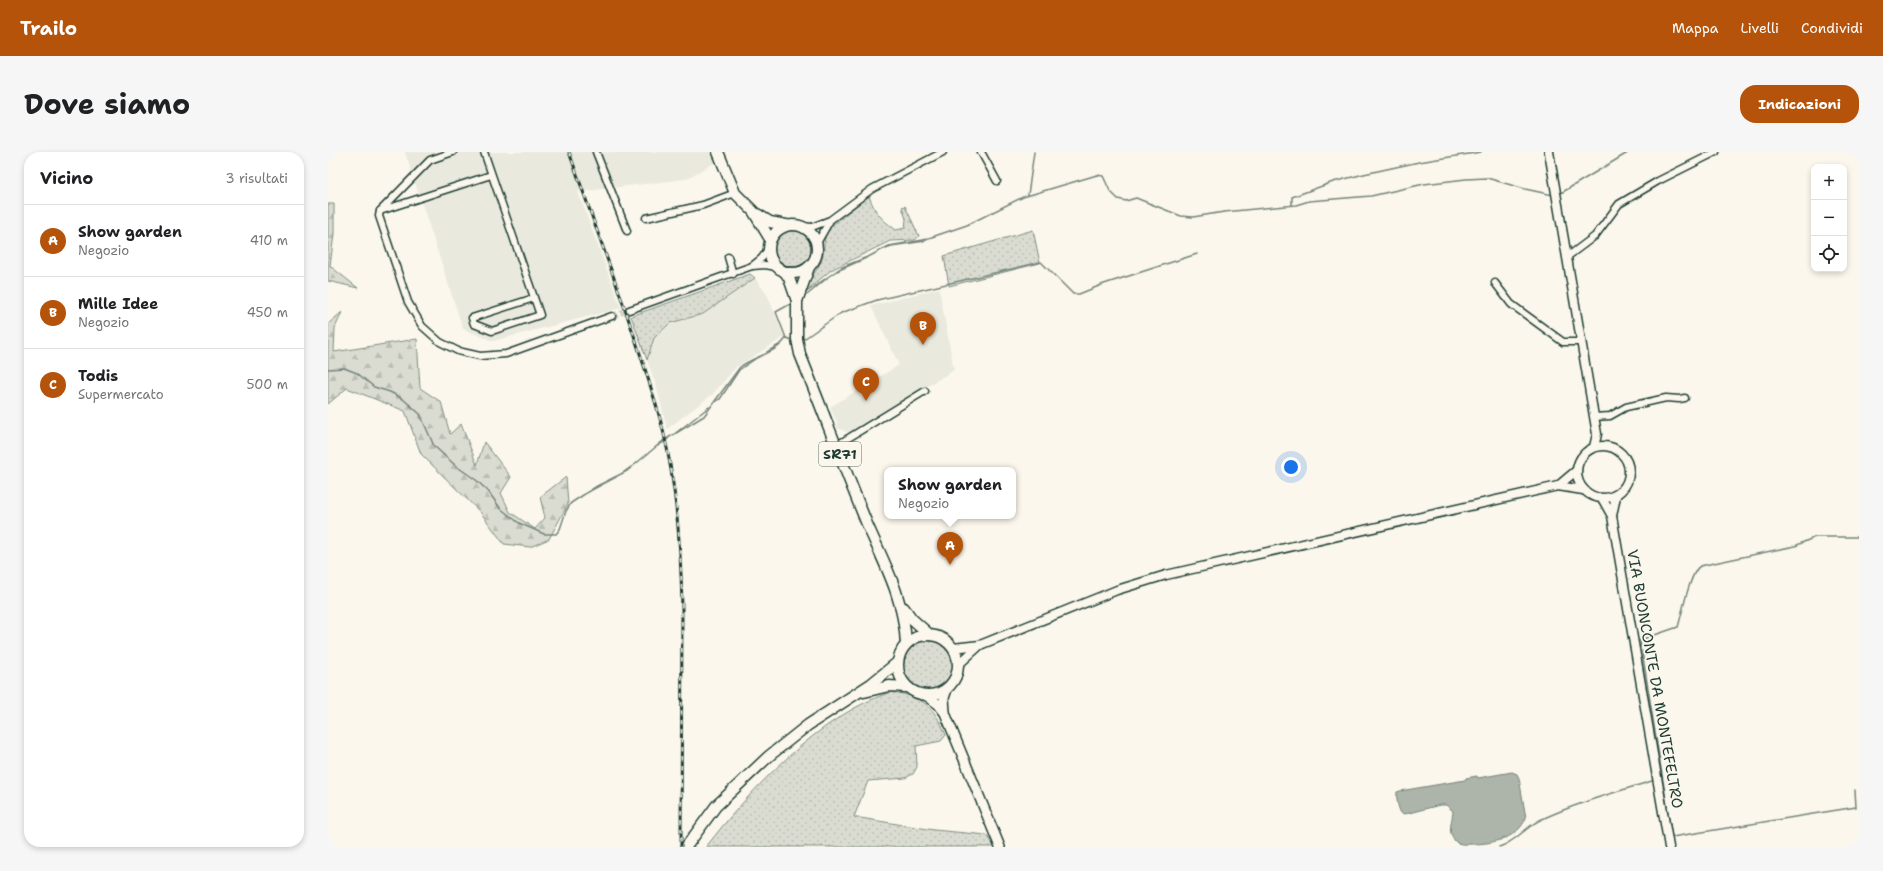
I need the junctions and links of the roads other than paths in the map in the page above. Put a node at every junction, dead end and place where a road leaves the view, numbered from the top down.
1 (453, 152) edge
2 (484, 152) edge
3 (596, 152) edge
4 (718, 152) edge
5 (943, 152) edge
6 (981, 152) edge
7 (1549, 152) edge
8 (1713, 154) edge
9 (491, 175) junction
10 (997, 181) dead end
11 (736, 193) junction
12 (380, 211) junction
13 (753, 211) junction
14 (646, 218) dead end
15 (830, 220) junction
16 (786, 225) junction
17 (802, 226) junction
18 (627, 231) dead end
19 (817, 243) junction
20 (769, 244) junction
21 (728, 257) dead end
22 (1567, 257) junction
23 (752, 266) junction
24 (809, 267) junction
25 (781, 270) junction
26 (733, 274) junction
27 (1495, 283) dead end
28 (534, 298) junction
29 (797, 300) junction
30 (629, 310) tunnel mouth
31 (612, 316) tunnel mouth
32 (1581, 342) junction
33 (925, 392) dead end
34 (1685, 398) dead end
35 (1594, 416) junction
36 (1596, 434) junction
37 (837, 445) junction
38 (1604, 446) junction
39 (1594, 447) junction
40 (1577, 470) junction
41 (1558, 486) junction
42 (1583, 490) junction
43 (1616, 496) junction
44 (1602, 498) junction
45 (1612, 516) junction
46 (900, 602) junction
47 (930, 635) junction
48 (906, 644) junction
49 (980, 645) junction
50 (953, 648) junction
51 (898, 662) junction
52 (958, 665) junction
53 (906, 687) junction
54 (947, 689) junction
55 (857, 694) junction
56 (927, 696) junction
57 (946, 713) junction
58 (688, 844) edge
59 (1000, 847) edge
60 (1670, 847) edge

1 - 12 street
2 - 9 street
3 - 18 street
4 - 11 main road, SR71
5 - 15 street
6 - 10 street
7 - 22 street
8 - 22 street
9 - 12 street
9 - 28 street
11 - 13 main road, SR71
11 - 14 street
12 - 31 street
13 - 16 main road, SR71
13 - 20 main road, SR71
15 - 17 street
15 - 19 street
16 - 17 main road, SR71
16 - 20 main road
17 - 19 main road
19 - 24 main road, SR71
20 - 23 street
20 - 25 main road, SR71
21 - 26 street
22 - 32 street
23 - 25 street
23 - 26 street
24 - 25 main road
24 - 29 main road, SR71
25 - 29 main road, SR71
26 - 30 street
27 - 32 street
28 - 28 street
29 - 37 main road, SR71
32 - 35 street
33 - 37 street
34 - 35 street
35 - 36 street
36 - 38 street
36 - 39 street
37 - 46 main road, SR71
38 - 39 street
38 - 43 street
39 - 40 street
40 - 41 street
40 - 42 street
41 - 42 street
41 - 49 street
42 - 44 street
43 - 44 street
43 - 45 street
44 - 45 street
45 - 60 street, VIA BUONCONTE DA MONTEFELTRO
46 - 47 main road, SR71
46 - 48 main road, SR71
47 - 48 main road
47 - 50 main road, SR71
48 - 51 main road, SR71
49 - 50 street
49 - 52 street
50 - 52 main road
51 - 53 main road
51 - 55 main road
52 - 54 main road
53 - 55 main road
53 - 56 main road
54 - 56 main road
54 - 57 main road
55 - 58 main road
56 - 57 main road
57 - 59 main road

